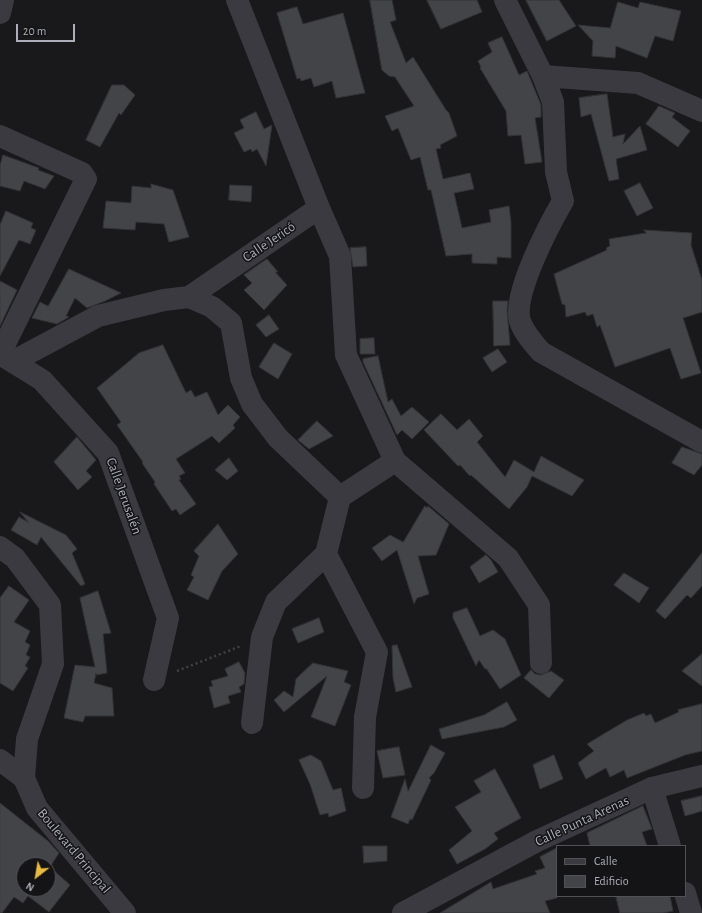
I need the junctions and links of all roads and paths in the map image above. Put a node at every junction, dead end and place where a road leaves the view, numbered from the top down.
1 (4, 0) edge
2 (237, 0) edge
3 (505, 0) edge
4 (0, 13) edge
5 (543, 76) junction
6 (702, 111) edge
7 (0, 136) edge
8 (319, 208) junction
9 (189, 297) junction
10 (5, 356) edge
11 (702, 442) edge
12 (395, 461) junction
13 (340, 497) junction
14 (0, 547) edge
15 (326, 554) junction
16 (262, 637) junction
17 (541, 662) dead end
18 (154, 680) joint
19 (252, 724) dead end
20 (0, 760) edge
21 (702, 776) edge
22 (24, 778) junction
23 (363, 788) dead end
24 (652, 788) junction
25 (670, 845) edge
26 (686, 896) edge
27 (125, 913) edge
28 (403, 913) edge
29 (692, 913) edge

1 - 4 street
2 - 8 street
3 - 5 street
5 - 6 street
5 - 11 street
7 - 10 street
8 - 9 street, Calle Jericó
8 - 12 street
9 - 10 street, Calle Jericó
9 - 13 street
10 - 18 street, Calle Jerusalén
12 - 13 street
12 - 17 street
13 - 15 street
14 - 22 street, Boulevard Principal
15 - 16 street
15 - 23 street
16 - 18 path
16 - 19 street
20 - 22 street
21 - 24 street, Calle Punta Arenas
22 - 27 street, Boulevard Principal
24 - 25 street
24 - 28 street, Calle Punta Arenas
26 - 29 street

